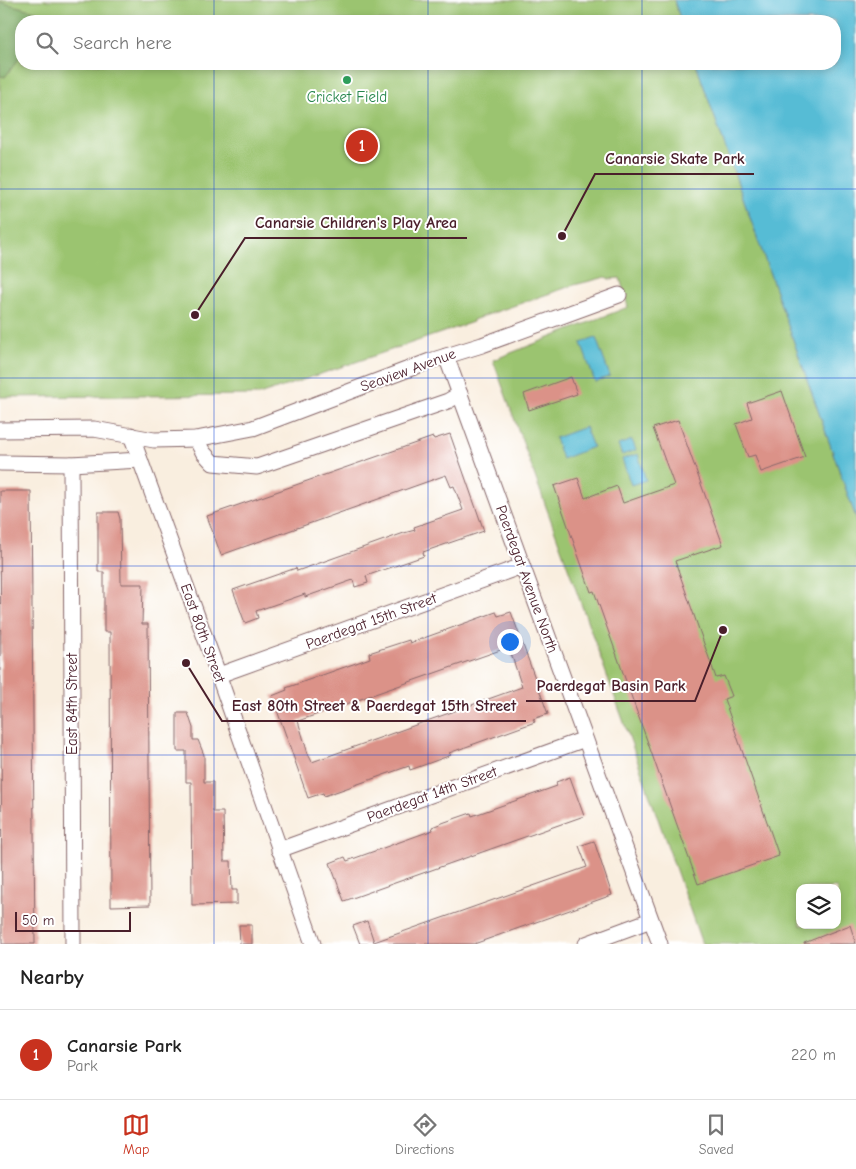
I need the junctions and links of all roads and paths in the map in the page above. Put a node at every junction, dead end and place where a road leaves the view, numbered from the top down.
1 (619, 296) dead end
2 (446, 356) junction
3 (460, 394) junction
4 (0, 430) edge
5 (132, 436) junction
6 (196, 438) junction
7 (140, 460) junction
8 (0, 464) edge
9 (71, 464) junction
10 (522, 566) junction
11 (219, 675) junction
12 (585, 739) junction
13 (279, 850) junction
14 (651, 920) junction
15 (308, 941) edge
16 (73, 944) edge
17 (586, 944) edge
18 (660, 944) edge

1 - 2 street, Seaview Avenue
2 - 3 street, Paerdegat Avenue North
2 - 6 street, Seaview Avenue
3 - 6 street
3 - 10 street, Paerdegat Avenue North
4 - 5 street, Seaview Avenue
5 - 6 street, Seaview Avenue
5 - 7 street, East 80th Street
7 - 9 street
7 - 11 street, East 80th Street
8 - 9 street
9 - 16 street, East 84th Street
10 - 11 street, Paerdegat 15th Street
10 - 12 street, Paerdegat Avenue North
11 - 13 street, East 80th Street
12 - 13 street, Paerdegat 14th Street
12 - 14 street, Paerdegat Avenue North
13 - 15 street, East 80th Street
14 - 17 street
14 - 18 street, Paerdegat Avenue North

